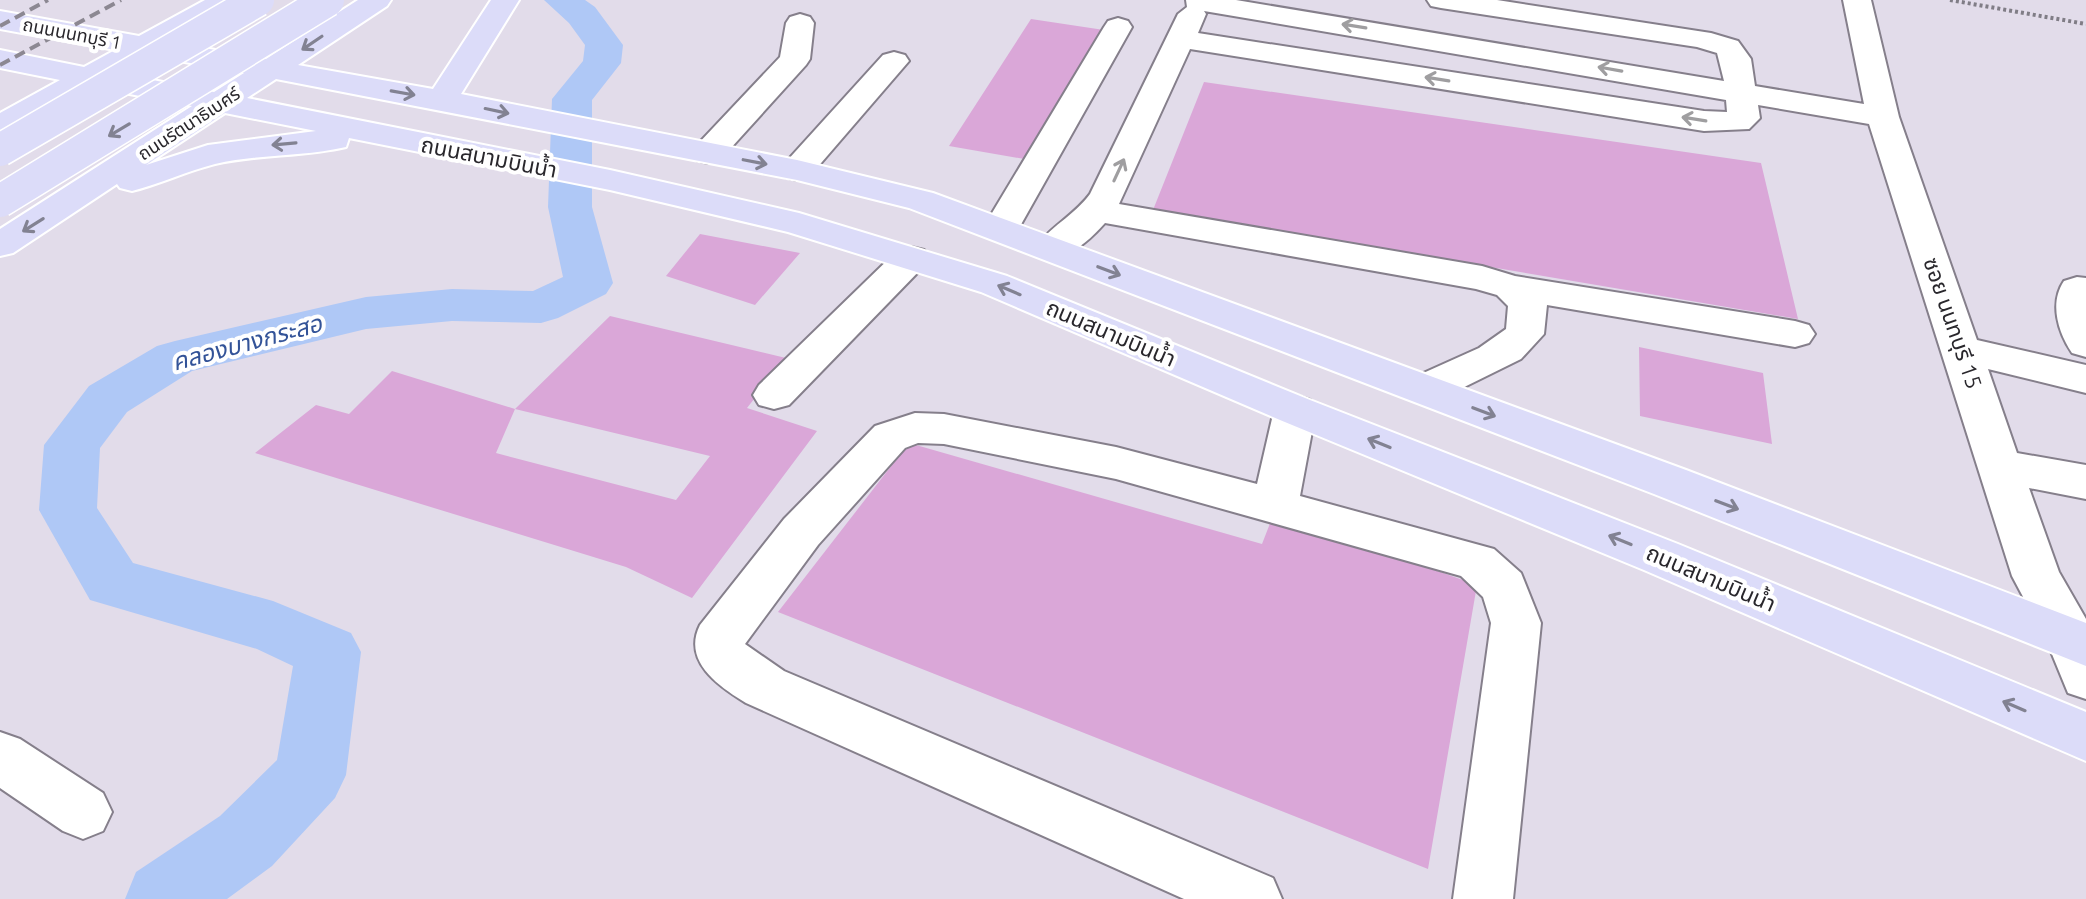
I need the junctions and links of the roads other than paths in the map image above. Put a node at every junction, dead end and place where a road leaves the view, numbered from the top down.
1 (216, 0) edge
2 (225, 0) edge
3 (258, 0) edge
4 (328, 0) edge
5 (377, 0) edge
6 (505, 0) edge
7 (1441, 0) edge
8 (1857, 0) edge
9 (1198, 1) edge
10 (0, 20) edge
11 (800, 23) dead end
12 (1118, 27) dead end
13 (53, 30) junction
14 (1181, 39) junction
15 (143, 48) junction
16 (0, 59) edge
17 (894, 61) dead end
18 (0, 66) edge
19 (272, 70) junction
20 (90, 76) junction
21 (1742, 92) junction
22 (442, 100) junction
23 (223, 102) junction
24 (0, 113) edge
25 (1883, 117) junction
26 (0, 126) edge
27 (390, 136) junction
28 (0, 150) edge
29 (708, 153) junction
30 (797, 170) junction
31 (0, 201) edge
32 (66, 204) junction
33 (1096, 211) junction
34 (1001, 228) junction
35 (0, 245) edge
36 (1052, 249) junction
37 (911, 258) junction
38 (1510, 287) junction
39 (2086, 290) edge
40 (1795, 334) dead end
41 (2086, 344) edge
42 (1963, 350) junction
43 (2086, 379) edge
44 (1425, 389) junction
45 (774, 395) dead end
46 (1295, 410) junction
47 (2000, 466) junction
48 (2086, 482) edge
49 (1275, 505) junction
50 (2081, 654) edge
51 (2086, 737) edge
52 (0, 757) edge
53 (83, 812) dead end
54 (1252, 899) edge
55 (1483, 899) edge

1 - 13 main road
2 - 15 main road
3 - 28 main road, bridge
4 -> 31 main road, ถนนรัตนาธิเบศร์, bridge
5 -> 19 main road, ถนนรัตนาธิเบศร์
6 - 22 main road
7 - 21 street
8 - 25 street, ซอย นนทบุรี 15
9 - 14 street
21 -> 9 street
10 - 13 main road, ถนนนนทบุรี 1
11 - 29 street
12 - 34 street
13 - 15 main road, ถนนนนทบุรี 1
21 -> 14 street
33 -> 14 street
15 - 19 main road, ถนนสนามบินน้ำ
15 - 20 main road
16 - 20 main road, ถนนนนทบุรี 1
17 - 30 street
18 - 24 main road
19 -> 22 main road, ถนนสนามบินน้ำ
19 - 23 main road, ถนนรัตนาธิเบศร์
20 - 23 main road, ถนนสนามบินน้ำ
20 - 26 main road
21 - 25 street
22 -> 29 main road, ถนนสนามบินน้ำ
23 - 27 main road, ถนนสนามบินน้ำ
23 - 32 main road, ถนนรัตนาธิเบศร์
25 - 42 street, ซอย นนทบุรี 15
27 -> 32 main road
27 - 37 main road, ถนนสนามบินน้ำ
29 -> 30 main road, ถนนสนามบินน้ำ
30 - 34 main road, ถนนสนามบินน้ำ
32 -> 35 main road, ถนนรัตนาธิเบศร์
33 - 36 street
33 - 38 street
34 - 36 main road, ถนนสนามบินน้ำ
36 -> 44 main road, ถนนสนามบินน้ำ
37 - 45 street
46 -> 37 main road, ถนนสนามบินน้ำ
38 - 40 street
38 - 44 street
39 - 41 street
42 - 43 street
42 - 47 street, ซอย นนทบุรี 15
44 -> 50 main road, ถนนสนามบินน้ำ
46 - 49 street
51 -> 46 main road, ถนนสนามบินน้ำ
47 - 48 street
47 - 50 street, ซอย นนทบุรี 15
49 - 54 street
49 - 55 street
52 - 53 street

